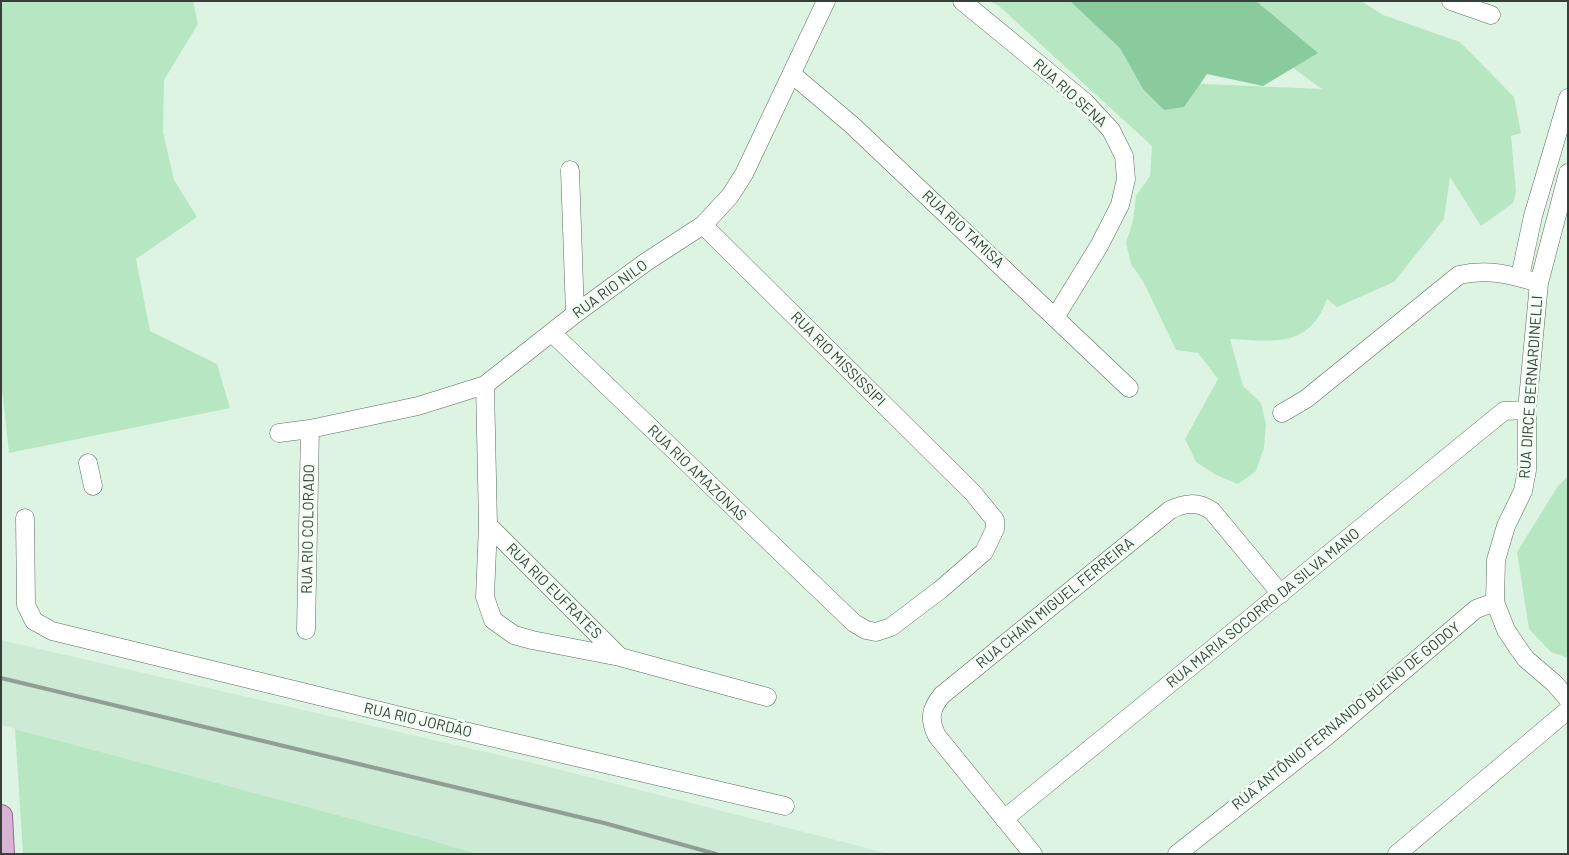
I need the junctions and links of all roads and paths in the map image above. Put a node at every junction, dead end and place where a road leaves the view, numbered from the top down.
1 (826, 1) edge
2 (962, 1) edge
3 (1451, 1) edge
4 (1491, 14) dead end
5 (793, 75) junction
6 (1568, 98) edge
7 (570, 170) dead end
8 (1568, 174) edge
9 (703, 225) junction
10 (1520, 277) junction
11 (1539, 283) junction
12 (575, 314) junction
13 (1056, 316) junction
14 (552, 332) junction
15 (485, 385) junction
16 (1129, 388) dead end
17 (1527, 410) junction
18 (1282, 413) dead end
19 (310, 429) junction
20 (279, 433) dead end
21 (88, 463) dead end
22 (93, 486) dead end
23 (25, 518) dead end
24 (488, 525) junction
25 (1281, 594) junction
26 (1495, 602) junction
27 (843, 613) joint
28 (306, 630) dead end
29 (620, 657) junction
30 (767, 697) dead end
31 (1568, 699) edge
32 (1568, 710) edge
33 (785, 806) dead end
34 (1, 816) edge
35 (1004, 819) junction
36 (3, 854) edge
37 (1034, 854) edge
38 (1177, 854) edge
39 (1396, 854) edge

1 - 5 street, RUA RIO NILO
2 - 13 street, RUA RIO SENA
3 - 4 street
5 - 9 street, RUA RIO NILO
5 - 13 street, RUA RIO TAMISA
6 - 10 street
7 - 12 street
8 - 11 street, RUA DIRCE BERNARDINELLI
9 - 12 street, RUA RIO NILO
9 - 27 street, RUA RIO MISSISSIPI
10 - 11 street
10 - 18 street
11 - 17 street, RUA DIRCE BERNARDINELLI
12 - 14 street, RUA RIO NILO
13 - 16 street, RUA RIO TAMISA
14 - 15 street, RUA RIO NILO
14 - 27 street, RUA RIO AMAZONAS
15 - 19 street, RUA RIO NILO
15 - 24 street, RUA RIO EUFRATES
17 - 25 street, RUA MARIA SOCORRO DA SILVA MANO
17 - 26 street, RUA DIRCE BERNARDINELLI
19 - 20 street, RUA RIO NILO
19 - 28 street, RUA RIO COLORADO
21 - 22 street
23 - 33 street, RUA RIO JORDÃO
24 - 29 street, RUA RIO EUFRATES
24 - 29 street, RUA RIO EUFRATES
25 - 35 street, RUA MARIA SOCORRO DA SILVA MANO
25 - 35 street, RUA CHAIN MIGUEL FERREIRA
26 - 31 street, RUA DIRCE BERNARDINELLI
26 - 38 street, RUA ANTÔNIO FERNANDO BUENO DE GODOY
29 - 30 street, RUA RIO EUFRATES
32 - 39 street
34 - 36 main road
35 - 37 street

